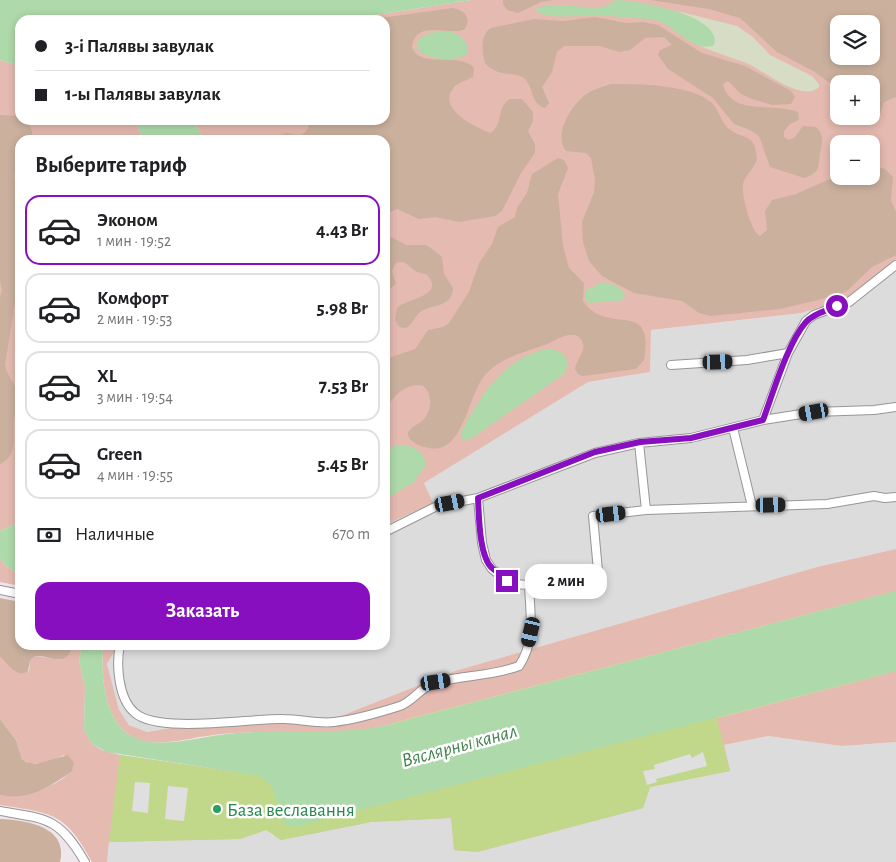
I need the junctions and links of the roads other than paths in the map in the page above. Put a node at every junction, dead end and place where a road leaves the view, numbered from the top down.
1 (896, 265) edge
2 (788, 353) junction
3 (671, 365) dead end
4 (896, 407) edge
5 (763, 420) junction
6 (733, 428) junction
7 (640, 442) junction
8 (896, 497) edge
9 (478, 498) junction
10 (752, 506) junction
11 (646, 510) junction
12 (390, 530) edge
13 (529, 585) junction
14 (0, 590) edge
15 (15, 593) edge
16 (119, 650) edge
17 (0, 812) edge
18 (85, 862) edge

1 - 2 street
2 - 3 street
2 - 5 street
4 - 5 street
5 - 6 street
6 - 7 street
6 - 10 street
7 - 9 street
7 - 11 street
8 - 10 street
9 - 12 street
9 - 13 street
10 - 11 street
11 - 13 street
13 - 16 street
14 - 15 street
17 - 18 street

